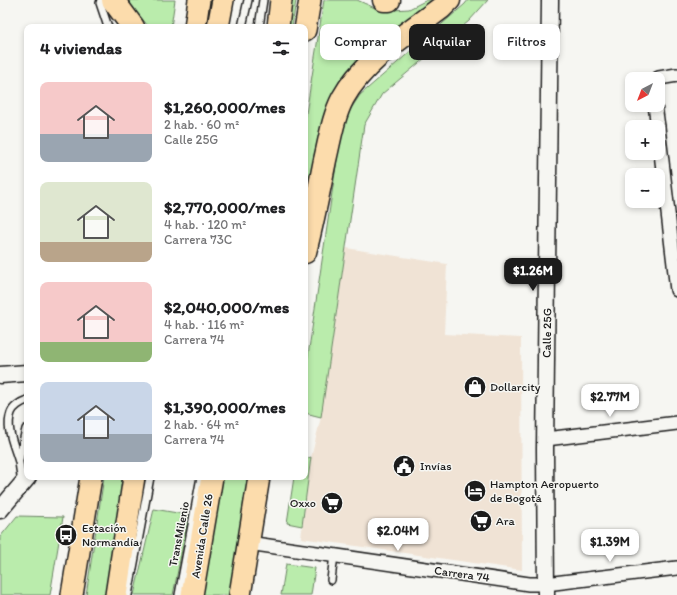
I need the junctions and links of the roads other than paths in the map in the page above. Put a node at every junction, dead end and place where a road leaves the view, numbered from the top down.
1 (101, 0) edge
2 (113, 0) edge
3 (199, 0) edge
4 (223, 0) edge
5 (248, 0) edge
6 (262, 0) edge
7 (281, 0) edge
8 (310, 0) edge
9 (384, 0) edge
10 (389, 0) edge
11 (449, 0) edge
12 (550, 0) edge
13 (107, 24) edge
14 (131, 24) edge
15 (195, 24) edge
16 (219, 24) edge
17 (243, 24) edge
18 (259, 24) edge
19 (278, 24) edge
20 (306, 24) edge
21 (677, 75) edge
22 (665, 77) edge
23 (662, 160) edge
24 (308, 238) edge
25 (677, 290) edge
26 (24, 373) edge
27 (0, 375) edge
28 (24, 402) edge
29 (677, 423) edge
30 (24, 437) edge
31 (546, 439) junction
32 (18, 461) junction
33 (24, 477) edge
34 (25, 480) edge
35 (91, 480) edge
36 (134, 480) edge
37 (149, 480) edge
38 (200, 480) edge
39 (211, 480) edge
40 (258, 480) edge
41 (1, 508) edge
42 (248, 543) junction
43 (334, 556) junction
44 (677, 568) edge
45 (330, 580) dead end
46 (546, 590) edge
47 (72, 595) edge
48 (116, 595) edge
49 (128, 595) edge
50 (179, 595) edge
51 (192, 595) edge
52 (240, 595) edge

1 - 13 lane
2 - 14 highway
3 - 15 main road
4 - 16 main road
5 - 17 lane
6 - 18 lane
7 - 19 main road
8 - 20 main road
9 - 10 highway
11 - 24 highway
12 - 31 street, Calle 25G
21 - 22 street
23 - 25 street
26 - 27 street
28 - 32 lane
29 - 31 street
30 - 32 lane
31 - 46 street, Calle 25G
32 - 33 lane
34 - 41 street
35 - 47 main road
36 - 48 main road
37 - 49 lane
38 - 50 lane, TransMilenio
39 - 51 main road, Avenida Calle 26
40 - 42 main road
42 - 43 street, Carrera 74
42 - 52 main road
43 - 45 lane
43 - 46 street, Carrera 74
44 - 46 street, Carrera 74

